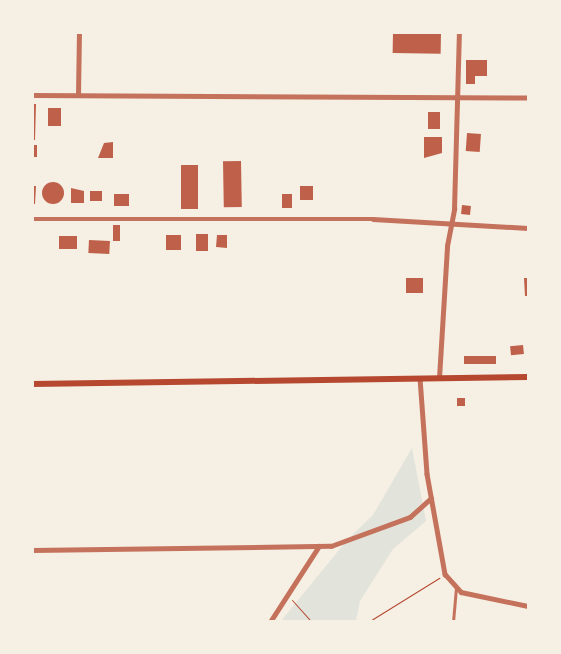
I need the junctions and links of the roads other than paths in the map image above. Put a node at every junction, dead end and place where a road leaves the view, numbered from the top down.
1 (79, 32) edge
2 (459, 32) edge
3 (32, 95) edge
4 (78, 95) junction
5 (458, 96) junction
6 (528, 98) edge
7 (32, 219) edge
8 (451, 226) junction
9 (528, 228) edge
10 (528, 377) edge
11 (420, 378) junction
12 (439, 378) junction
13 (32, 384) edge
14 (432, 498) junction
15 (319, 546) junction
16 (32, 550) edge
17 (456, 588) junction
18 (528, 606) edge
19 (270, 622) edge
20 (453, 622) edge

1 - 4 street
2 - 5 street
3 - 4 street
4 - 5 street
5 - 6 street
5 - 8 street
7 - 8 street
8 - 9 street
8 - 12 street
10 - 12 main road
11 - 12 main road
11 - 13 main road
11 - 14 street
14 - 15 street
14 - 17 street
15 - 16 street
15 - 19 street
17 - 18 street
17 - 20 lane

